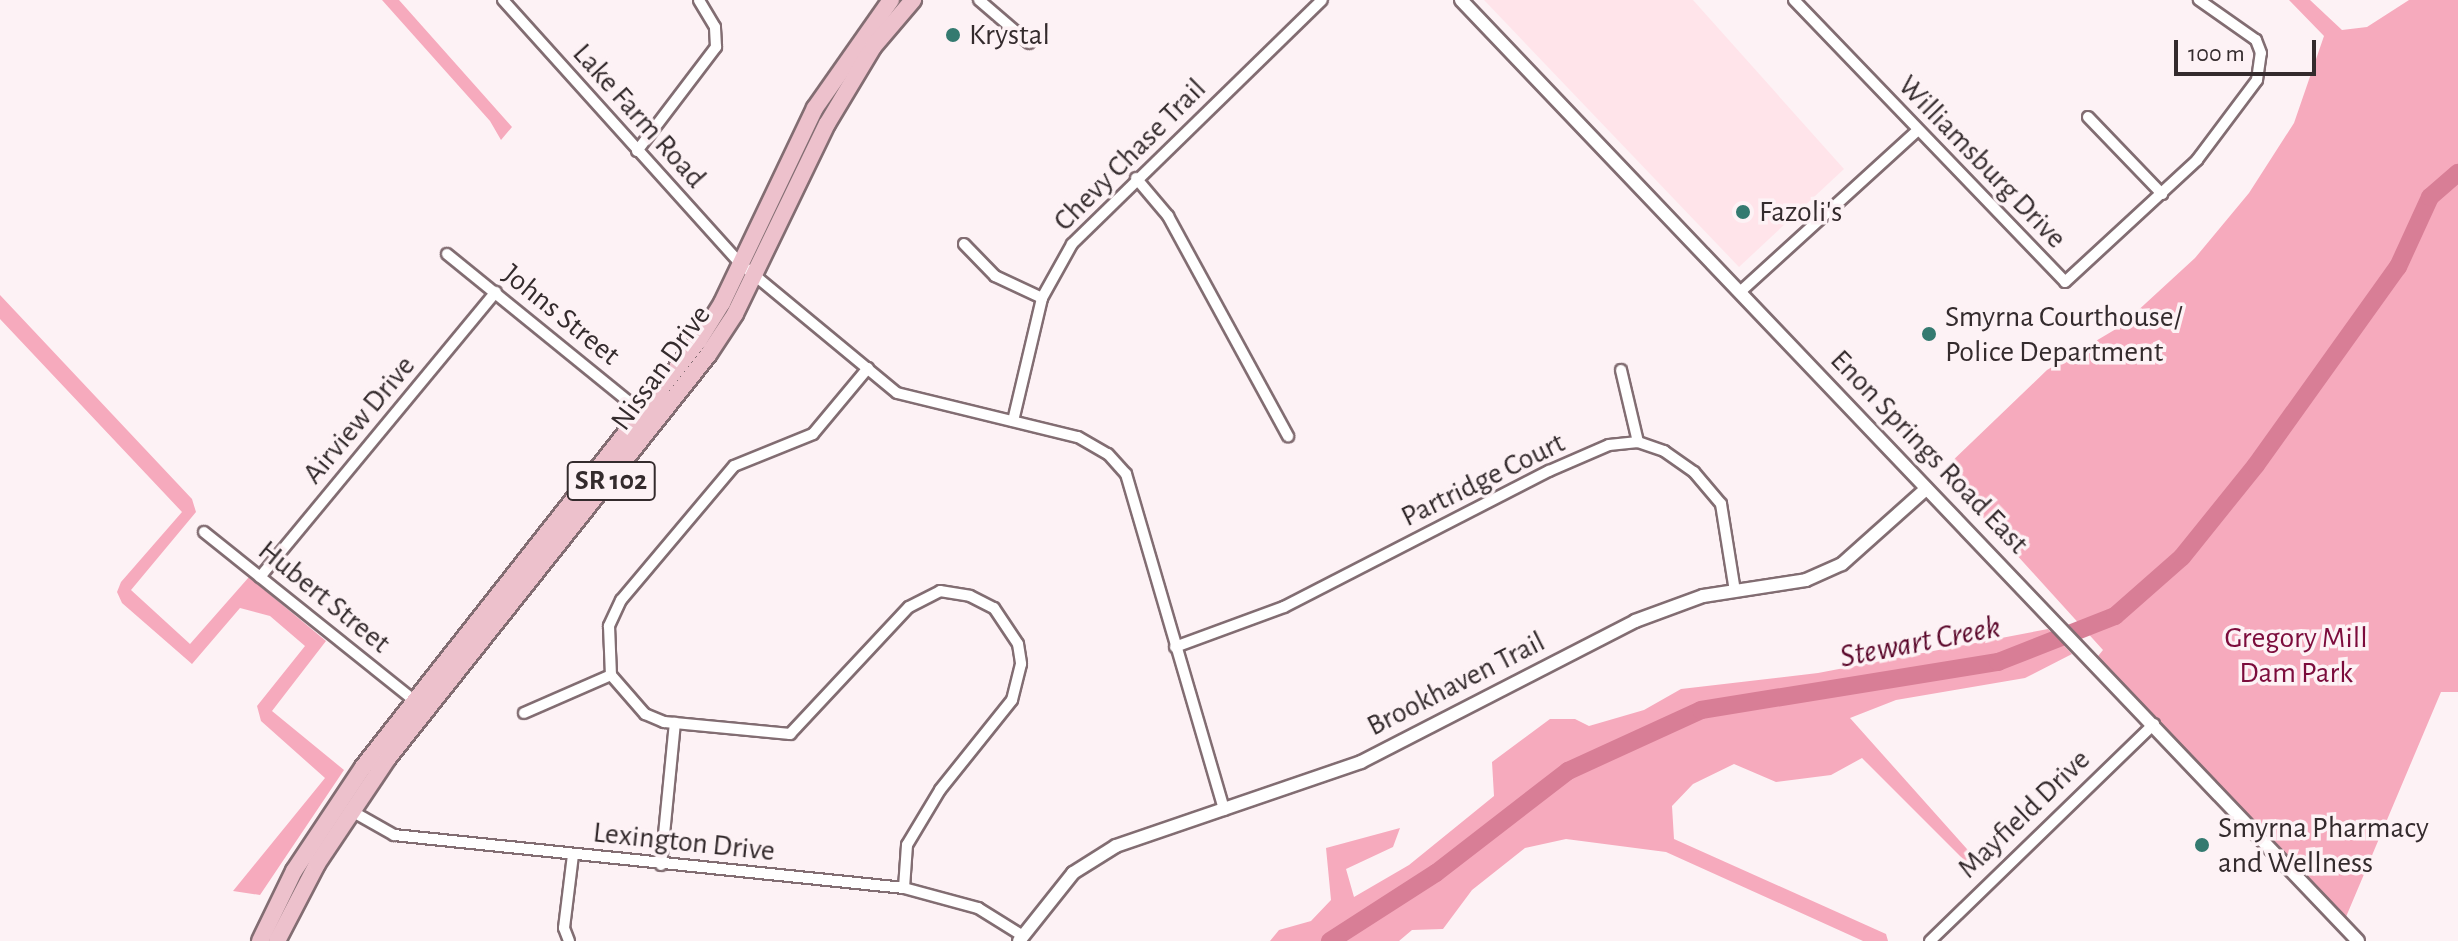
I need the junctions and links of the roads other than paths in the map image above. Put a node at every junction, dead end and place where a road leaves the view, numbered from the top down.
1 (503, 0) edge
2 (699, 0) edge
3 (891, 0) edge
4 (913, 0) edge
5 (979, 0) edge
6 (1322, 0) edge
7 (1461, 0) edge
8 (1794, 0) edge
9 (2199, 0) edge
10 (1029, 43) dead end
11 (2088, 117) dead end
12 (1918, 130) junction
13 (637, 151) junction
14 (1136, 178) junction
15 (2162, 194) junction
16 (964, 244) dead end
17 (447, 254) dead end
18 (748, 269) junction
19 (496, 292) junction
20 (1740, 292) junction
21 (1042, 298) junction
22 (868, 368) junction
23 (1621, 370) dead end
24 (644, 414) junction
25 (1013, 421) junction
26 (1288, 436) dead end
27 (1638, 442) junction
28 (1926, 489) junction
29 (204, 532) dead end
30 (260, 577) junction
31 (1735, 591) junction
32 (1175, 647) junction
33 (611, 675) junction
34 (414, 700) junction
35 (524, 713) dead end
36 (675, 723) junction
37 (2154, 724) junction
38 (344, 806) junction
39 (1224, 810) junction
40 (573, 855) junction
41 (661, 865) junction
42 (904, 888) junction
43 (1021, 939) edge
44 (260, 941) edge
45 (277, 941) edge
46 (569, 941) edge
47 (1930, 941) edge
48 (2358, 941) edge

1 - 13 street, Lake Farm Road
2 - 13 street
3 - 18 main road, Nissan Drive / SR 102
4 - 18 main road, Nissan Drive / SR 102
5 - 10 street
6 - 14 street, Chevy Chase Trail
7 - 20 street, Enon Springs Road East
8 - 12 street, Williamsburg Drive
9 - 15 street, Williamsburg Drive
11 - 15 street
12 - 15 street, Williamsburg Drive
12 - 20 street
13 - 18 street, Lake Farm Road
14 - 21 street, Chevy Chase Trail
14 - 26 street
16 - 21 street
17 - 19 street, Johns Street
18 - 22 street, Lake Farm Road
18 - 24 main road, Nissan Drive / SR 102
18 - 38 main road, Nissan Drive / SR 102
19 - 24 street, Johns Street
19 - 30 street, Airview Drive
20 - 28 street, Enon Springs Road East
21 - 25 street, Chevy Chase Trail
22 - 25 street, Lake Farm Road
22 - 33 street
23 - 27 street
24 - 34 main road, Nissan Drive / SR 102
25 - 32 street, Lake Farm Road
27 - 31 street
27 - 32 street, Partridge Court
28 - 31 street, Brookhaven Trail
28 - 37 street, Enon Springs Road East
29 - 30 street, Hubert Street
30 - 34 street, Hubert Street
31 - 39 street, Brookhaven Trail
32 - 39 street
33 - 35 street
33 - 36 street
34 - 38 main road, Nissan Drive / SR 102
36 - 41 street
36 - 42 street
37 - 47 street, Mayfield Drive
37 - 48 street, Enon Springs Road East
38 - 40 street, Lexington Drive
38 - 44 main road, Nissan Drive / SR 102
38 - 45 main road, Nissan Drive / SR 102
39 - 43 street, Brookhaven Trail
40 - 41 street, Lexington Drive
40 - 46 street
41 - 42 street, Lexington Drive
42 - 43 street, Lexington Drive

